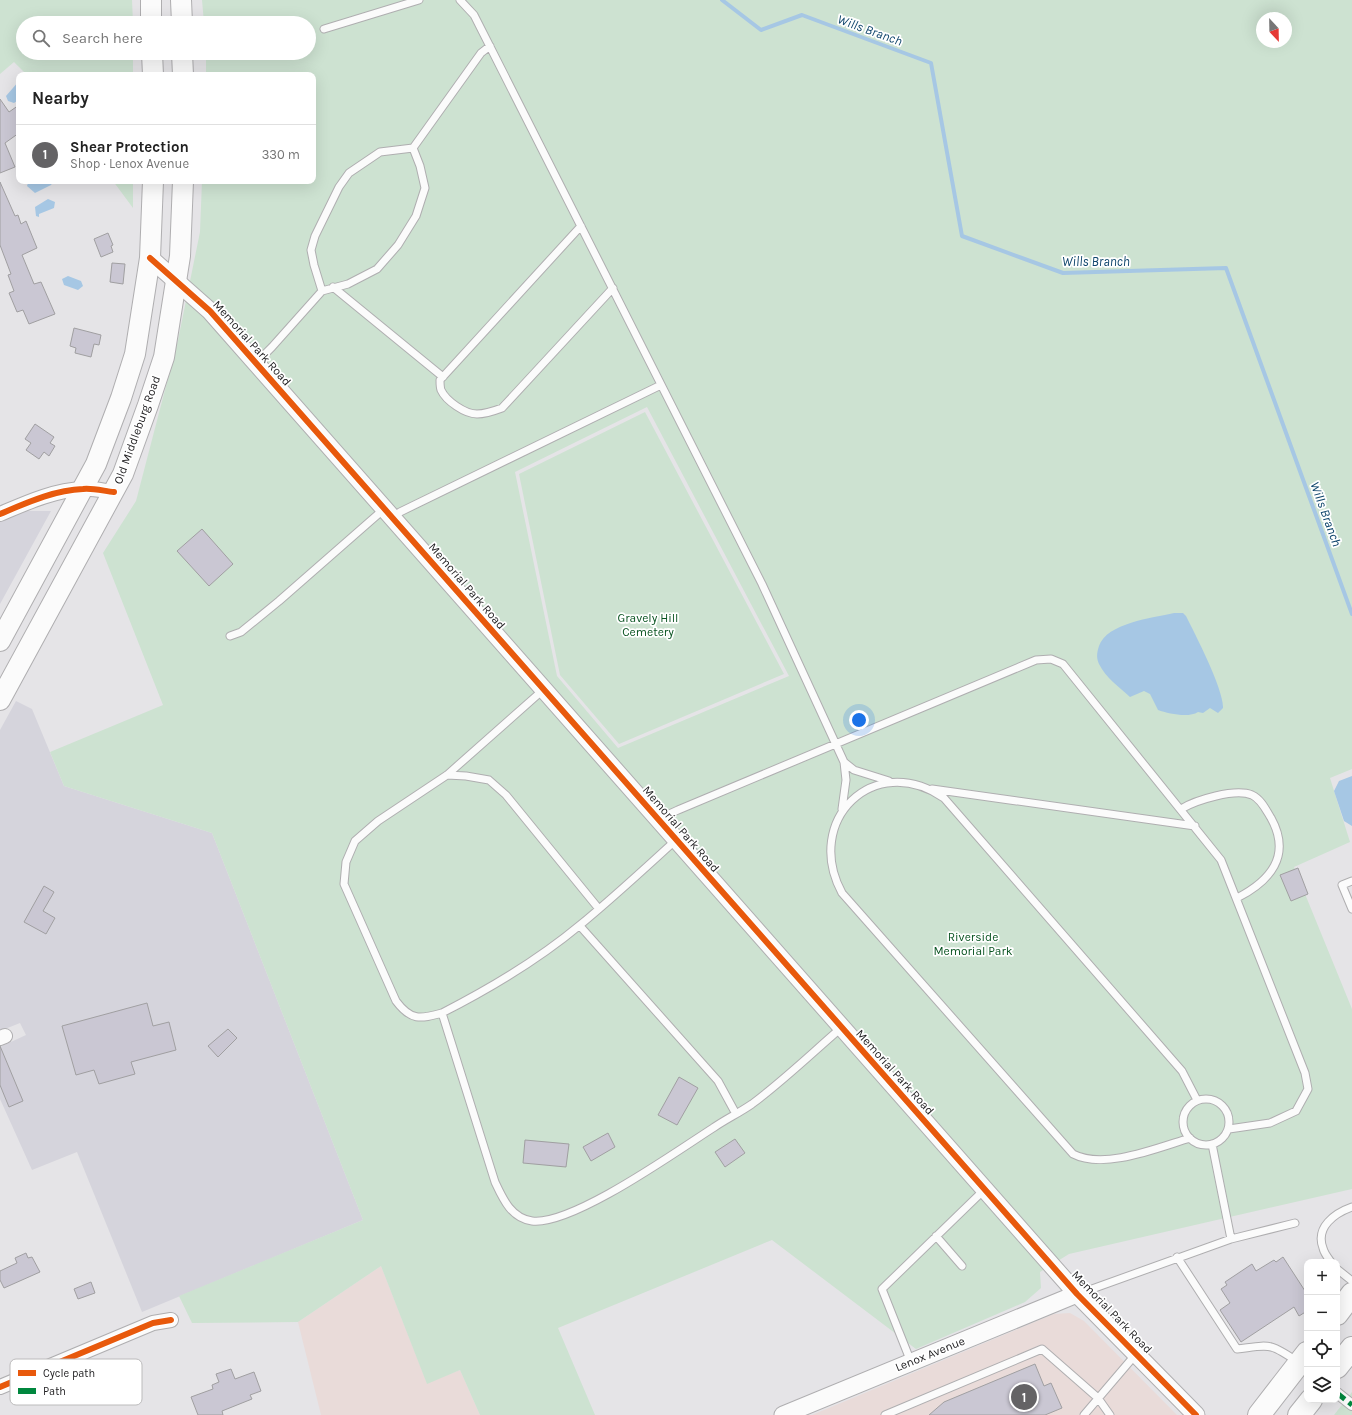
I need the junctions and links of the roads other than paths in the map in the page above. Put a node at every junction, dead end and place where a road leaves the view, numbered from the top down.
1 (151, 0) edge
2 (181, 0) edge
3 (419, 0) edge
4 (460, 0) edge
5 (151, 16) edge
6 (182, 16) edge
7 (324, 29) dead end
8 (490, 46) junction
9 (152, 60) edge
10 (182, 60) edge
11 (152, 72) edge
12 (183, 72) edge
13 (413, 148) junction
14 (153, 184) edge
15 (182, 184) edge
16 (581, 226) junction
17 (150, 258) junction
18 (175, 282) junction
19 (333, 287) junction
20 (612, 288) junction
21 (322, 290) junction
22 (256, 363) junction
23 (443, 377) junction
24 (661, 385) junction
25 (84, 489) junction
26 (114, 492) junction
27 (0, 514) edge
28 (389, 514) junction
29 (230, 636) dead end
30 (0, 641) edge
31 (543, 690) junction
32 (0, 700) edge
33 (837, 744) junction
34 (844, 762) junction
35 (447, 775) junction
36 (890, 782) junction
37 (930, 789) junction
38 (1181, 809) junction
39 (842, 813) junction
40 (661, 823) junction
41 (1195, 826) junction
42 (676, 840) junction
43 (1352, 881) edge
44 (1237, 898) junction
45 (599, 909) junction
46 (1352, 909) edge
47 (580, 926) junction
48 (442, 1013) junction
49 (842, 1028) junction
50 (1197, 1100) junction
51 (736, 1114) junction
52 (1229, 1129) junction
53 (1190, 1138) junction
54 (1212, 1144) junction
55 (985, 1189) junction
56 (1352, 1207) edge
57 (1295, 1223) dead end
58 (936, 1236) junction
59 (1231, 1240) junction
60 (1177, 1257) junction
61 (1329, 1259) edge
62 (962, 1266) dead end
63 (1340, 1271) edge
64 (1352, 1281) edge
65 (1078, 1294) junction
66 (1352, 1294) edge
67 (1340, 1310) edge
68 (170, 1320) dead end
69 (1352, 1348) edge
70 (1137, 1354) junction
71 (1303, 1358) edge
72 (67, 1359) edge
73 (912, 1362) junction
74 (1340, 1362) edge
75 (10, 1383) edge
76 (0, 1387) edge
77 (1340, 1395) edge
78 (1098, 1398) junction
79 (1308, 1403) edge
80 (1352, 1405) edge
81 (783, 1415) edge
82 (885, 1415) edge
83 (1084, 1415) edge
84 (1110, 1415) edge
85 (1196, 1415) edge
86 (1259, 1415) edge
87 (1299, 1415) edge

1 - 5 main road
2 - 6 main road
3 - 7 lane
4 - 8 lane
8 - 13 lane
8 - 16 lane
9 - 11 main road
10 - 12 main road
13 - 19 lane
13 - 21 lane
14 - 17 main road
15 - 18 main road, Old Middleburg Road
16 - 20 lane
16 - 23 lane
17 - 18 street, Memorial Park Road
17 - 25 main road
18 - 22 street, Memorial Park Road
18 - 26 main road, Old Middleburg Road
19 - 21 lane
19 - 23 lane
20 - 23 lane
20 - 24 lane
21 - 22 lane
22 - 28 street, Memorial Park Road
24 - 28 lane
24 - 33 lane
25 - 26 street
25 - 27 street
25 - 30 main road
26 - 32 main road, Old Middleburg Road
28 - 29 lane
28 - 31 street, Memorial Park Road
31 - 35 lane
31 - 40 street, Memorial Park Road
33 - 34 lane
33 - 38 lane
33 - 40 lane
34 - 36 lane
34 - 39 lane
35 - 45 lane
35 - 48 lane
36 - 37 lane
36 - 39 lane
37 - 41 lane
37 - 50 lane
38 - 41 lane
38 - 44 lane
39 - 53 lane
40 - 42 street, Memorial Park Road
41 - 44 lane
42 - 45 lane
42 - 49 street, Memorial Park Road
43 - 46 lane
44 - 52 lane
45 - 47 lane
47 - 48 lane
47 - 51 lane
48 - 51 lane
49 - 51 lane
49 - 55 street, Memorial Park Road
50 - 52 lane
50 - 53 lane
52 - 54 lane
53 - 54 lane
54 - 59 lane
55 - 58 lane
55 - 65 street, Memorial Park Road
56 - 61 lane
57 - 59 lane
58 - 62 lane
58 - 73 lane
59 - 60 lane
60 - 65 lane
60 - 71 lane
63 - 64 lane
65 - 70 street, Memorial Park Road
65 - 73 street, Lenox Avenue
66 - 67 main road
68 - 72 street
69 - 74 main road
70 - 78 lane
70 - 85 street, Memorial Park Road
71 - 86 main road
73 - 81 street, Lenox Avenue
75 - 76 street
77 - 80 street
78 - 82 lane
78 - 83 lane
78 - 84 lane
79 - 87 main road

